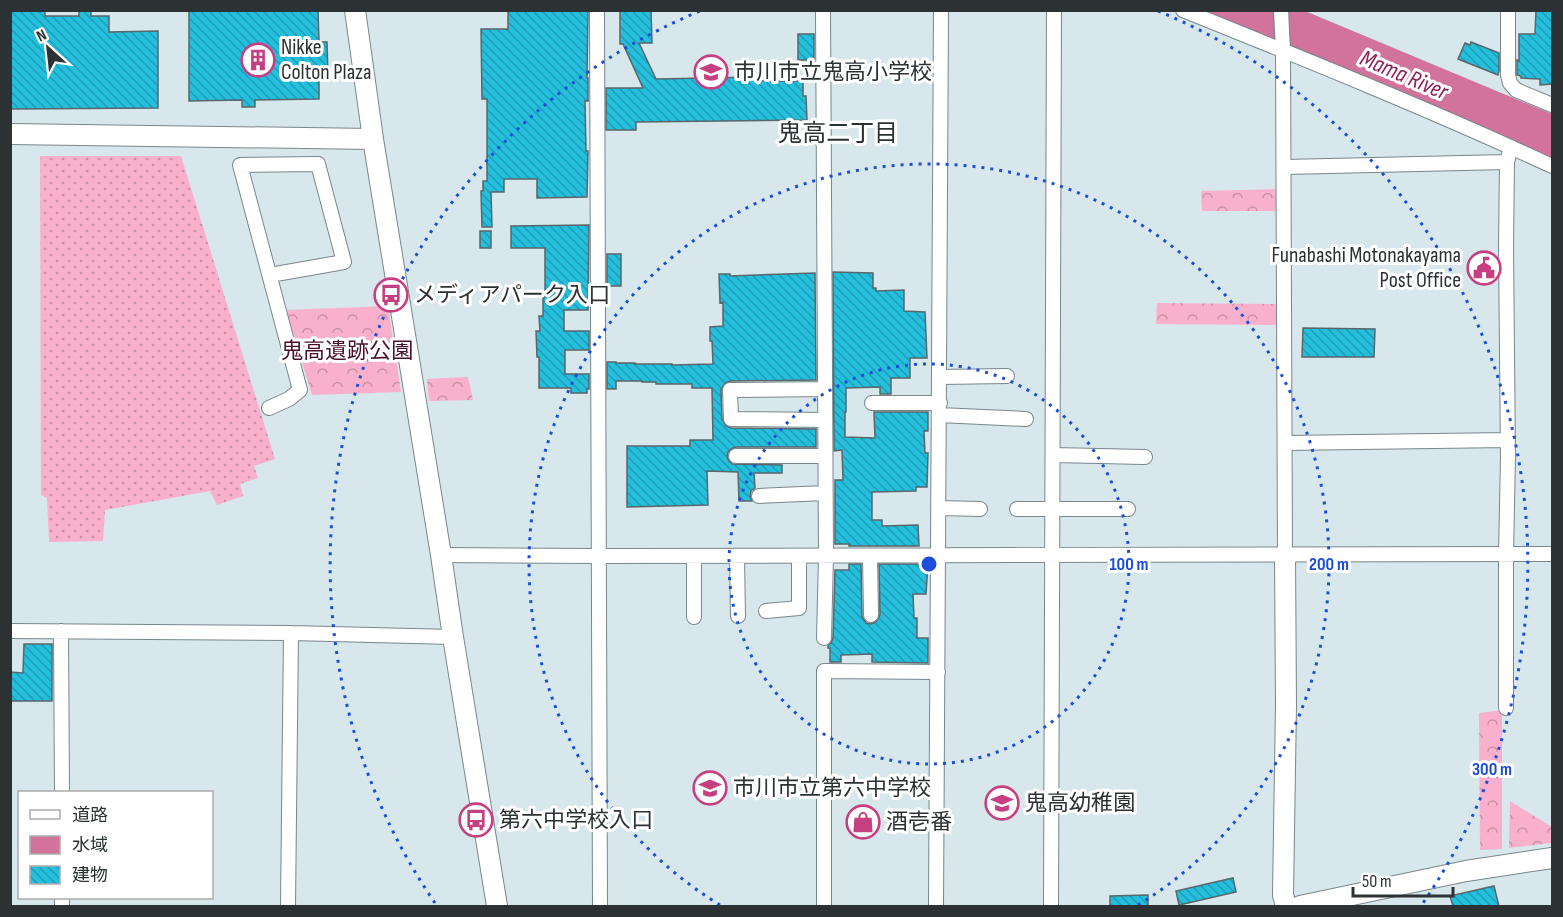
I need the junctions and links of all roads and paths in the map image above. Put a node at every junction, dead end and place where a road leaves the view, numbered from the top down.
1 (597, 10) edge
2 (823, 10) edge
3 (941, 10) edge
4 (1054, 10) edge
5 (1183, 10) edge
6 (1281, 10) edge
7 (1508, 10) edge
8 (358, 11) edge
9 (1282, 47) junction
10 (1552, 105) edge
11 (10, 134) edge
12 (373, 139) junction
13 (1511, 147) junction
14 (1508, 162) junction
15 (1552, 166) edge
16 (1284, 167) junction
17 (270, 275) junction
18 (940, 376) junction
19 (1007, 376) dead end
20 (825, 389) junction
21 (872, 403) dead end
22 (269, 408) dead end
23 (939, 409) junction
24 (1026, 419) dead end
25 (825, 420) junction
26 (1508, 440) junction
27 (1285, 443) junction
28 (1053, 455) junction
29 (736, 456) dead end
30 (825, 456) junction
31 (1145, 457) dead end
32 (825, 493) junction
33 (759, 496) dead end
34 (939, 508) junction
35 (980, 509) dead end
36 (1017, 509) dead end
37 (1128, 509) dead end
38 (1053, 510) junction
39 (1506, 554) junction
40 (1552, 554) edge
41 (441, 555) junction
42 (599, 556) junction
43 (694, 556) junction
44 (737, 556) junction
45 (799, 556) junction
46 (826, 556) junction
47 (870, 556) junction
48 (939, 556) junction
49 (1053, 556) junction
50 (1285, 556) junction
51 (766, 611) dead end
52 (872, 615) dead end
53 (738, 616) dead end
54 (694, 617) dead end
55 (10, 631) edge
56 (61, 631) junction
57 (291, 633) junction
58 (453, 637) junction
59 (824, 638) dead end
60 (938, 672) junction
61 (1506, 708) dead end
62 (62, 791) edge
63 (1552, 858) edge
64 (288, 906) edge
65 (497, 906) edge
66 (600, 906) edge
67 (824, 906) edge
68 (936, 906) edge
69 (1051, 906) edge
70 (1286, 906) edge
71 (1300, 906) edge

1 - 42 street
2 - 20 street
3 - 18 street
4 - 28 street
5 - 9 street
6 - 9 street
7 - 10 street
8 - 12 street
9 - 13 street
9 - 16 street
11 - 12 street
12 - 41 street
13 - 14 street
13 - 15 street
14 - 16 street
14 - 26 street
16 - 27 street
17 - 17 street
17 - 22 street
18 - 19 street
18 - 23 street
20 - 25 street
20 - 25 street
21 - 23 street
23 - 24 street
23 - 34 street
25 - 30 street
26 - 27 street
26 - 39 street
27 - 50 street
28 - 31 street
28 - 38 street
29 - 30 street
30 - 32 street
32 - 33 street
32 - 46 street
34 - 35 street
34 - 48 street
36 - 38 street
37 - 38 street
38 - 49 street
39 - 40 street
39 - 50 street
39 - 61 street
41 - 42 street
41 - 58 street
42 - 43 street
42 - 66 street
43 - 44 street
43 - 54 street
44 - 45 street
44 - 53 street
45 - 46 street
45 - 51 street
46 - 47 street
46 - 59 street
47 - 48 street
47 - 52 street
48 - 49 street
48 - 60 street
49 - 50 street
49 - 69 street
50 - 70 street
55 - 56 street
56 - 57 street
56 - 62 street
57 - 58 street
57 - 64 street
58 - 65 street
60 - 67 street
60 - 68 street
63 - 71 street

